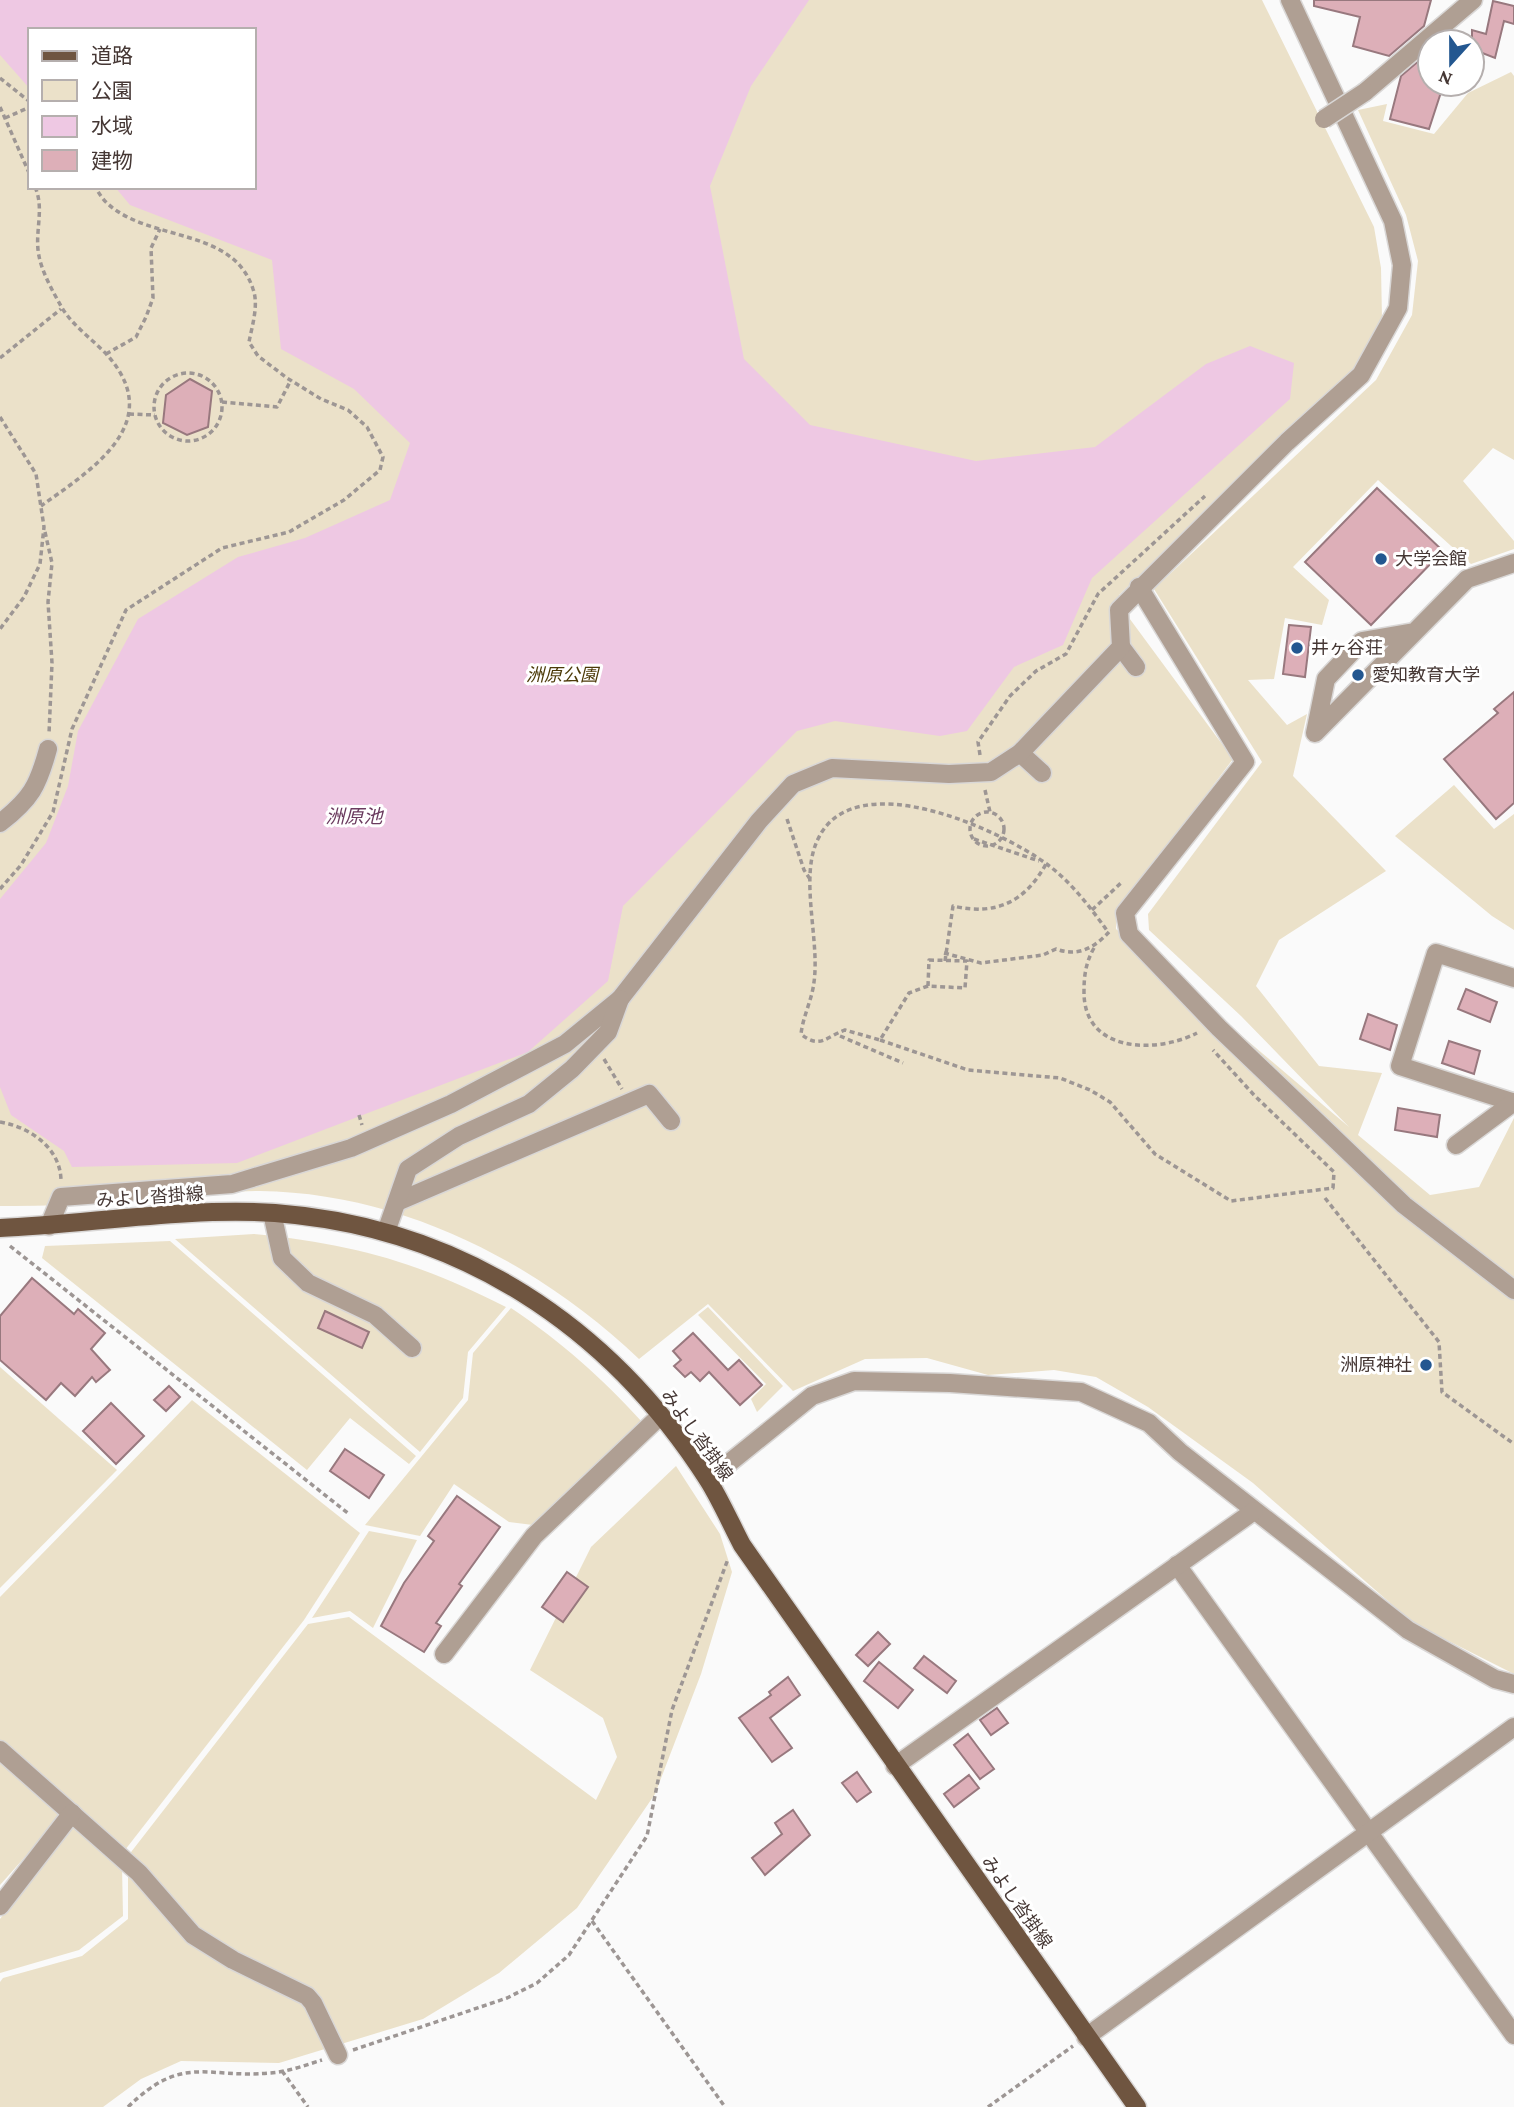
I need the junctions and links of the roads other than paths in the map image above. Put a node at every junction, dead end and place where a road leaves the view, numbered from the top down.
1 (1290, 0) edge
2 (1473, 0) edge
3 (1324, 119) dead end
4 (1514, 563) edge
5 (1139, 587) junction
6 (1414, 632) junction
7 (1121, 647) junction
8 (1136, 667) dead end
9 (48, 749) road end
10 (1020, 753) junction
11 (1042, 773) dead end
12 (0, 822) edge
13 (1514, 978) edge
14 (620, 999) junction
15 (1513, 1102) edge
16 (671, 1121) dead end
17 (1455, 1145) dead end
18 (397, 1202) junction
19 (272, 1213) junction
20 (49, 1226) junction
21 (386, 1232) junction
22 (4, 1236) edge
23 (1514, 1290) edge
24 (412, 1348) dead end
25 (660, 1416) junction
26 (708, 1480) junction
27 (1254, 1511) junction
28 (1177, 1565) junction
29 (444, 1654) dead end
30 (1514, 1684) edge
31 (1514, 1727) edge
32 (0, 1750) edge
33 (895, 1766) junction
34 (72, 1813) junction
35 (1369, 1832) junction
36 (0, 1906) edge
37 (1514, 2035) edge
38 (1086, 2036) junction
39 (338, 2055) road end
40 (1137, 2107) edge

1 - 5 street
2 - 3 street, bridge
4 - 6 street
5 - 7 street
5 - 23 street
6 - 6 street
7 - 8 street
7 - 10 street
9 - 12 street
10 - 11 street
10 - 14 street
13 - 15 street
14 - 18 street
14 - 20 street
15 - 17 street
16 - 18 street
18 - 21 street
19 - 20 main road, みよし沓掛線
19 - 21 main road, みよし沓掛線
19 - 24 street
20 - 22 main road, みよし沓掛線
21 - 25 main road, みよし沓掛線
25 - 26 main road, みよし沓掛線
25 - 29 street
26 - 27 street
26 - 33 main road, みよし沓掛線
27 - 28 street
27 - 30 street
28 - 33 street
28 - 35 street
31 - 35 street
32 - 34 street
33 - 38 main road, みよし沓掛線
34 - 36 street
34 - 39 street
35 - 37 street
35 - 38 street
38 - 40 main road, みよし沓掛線

